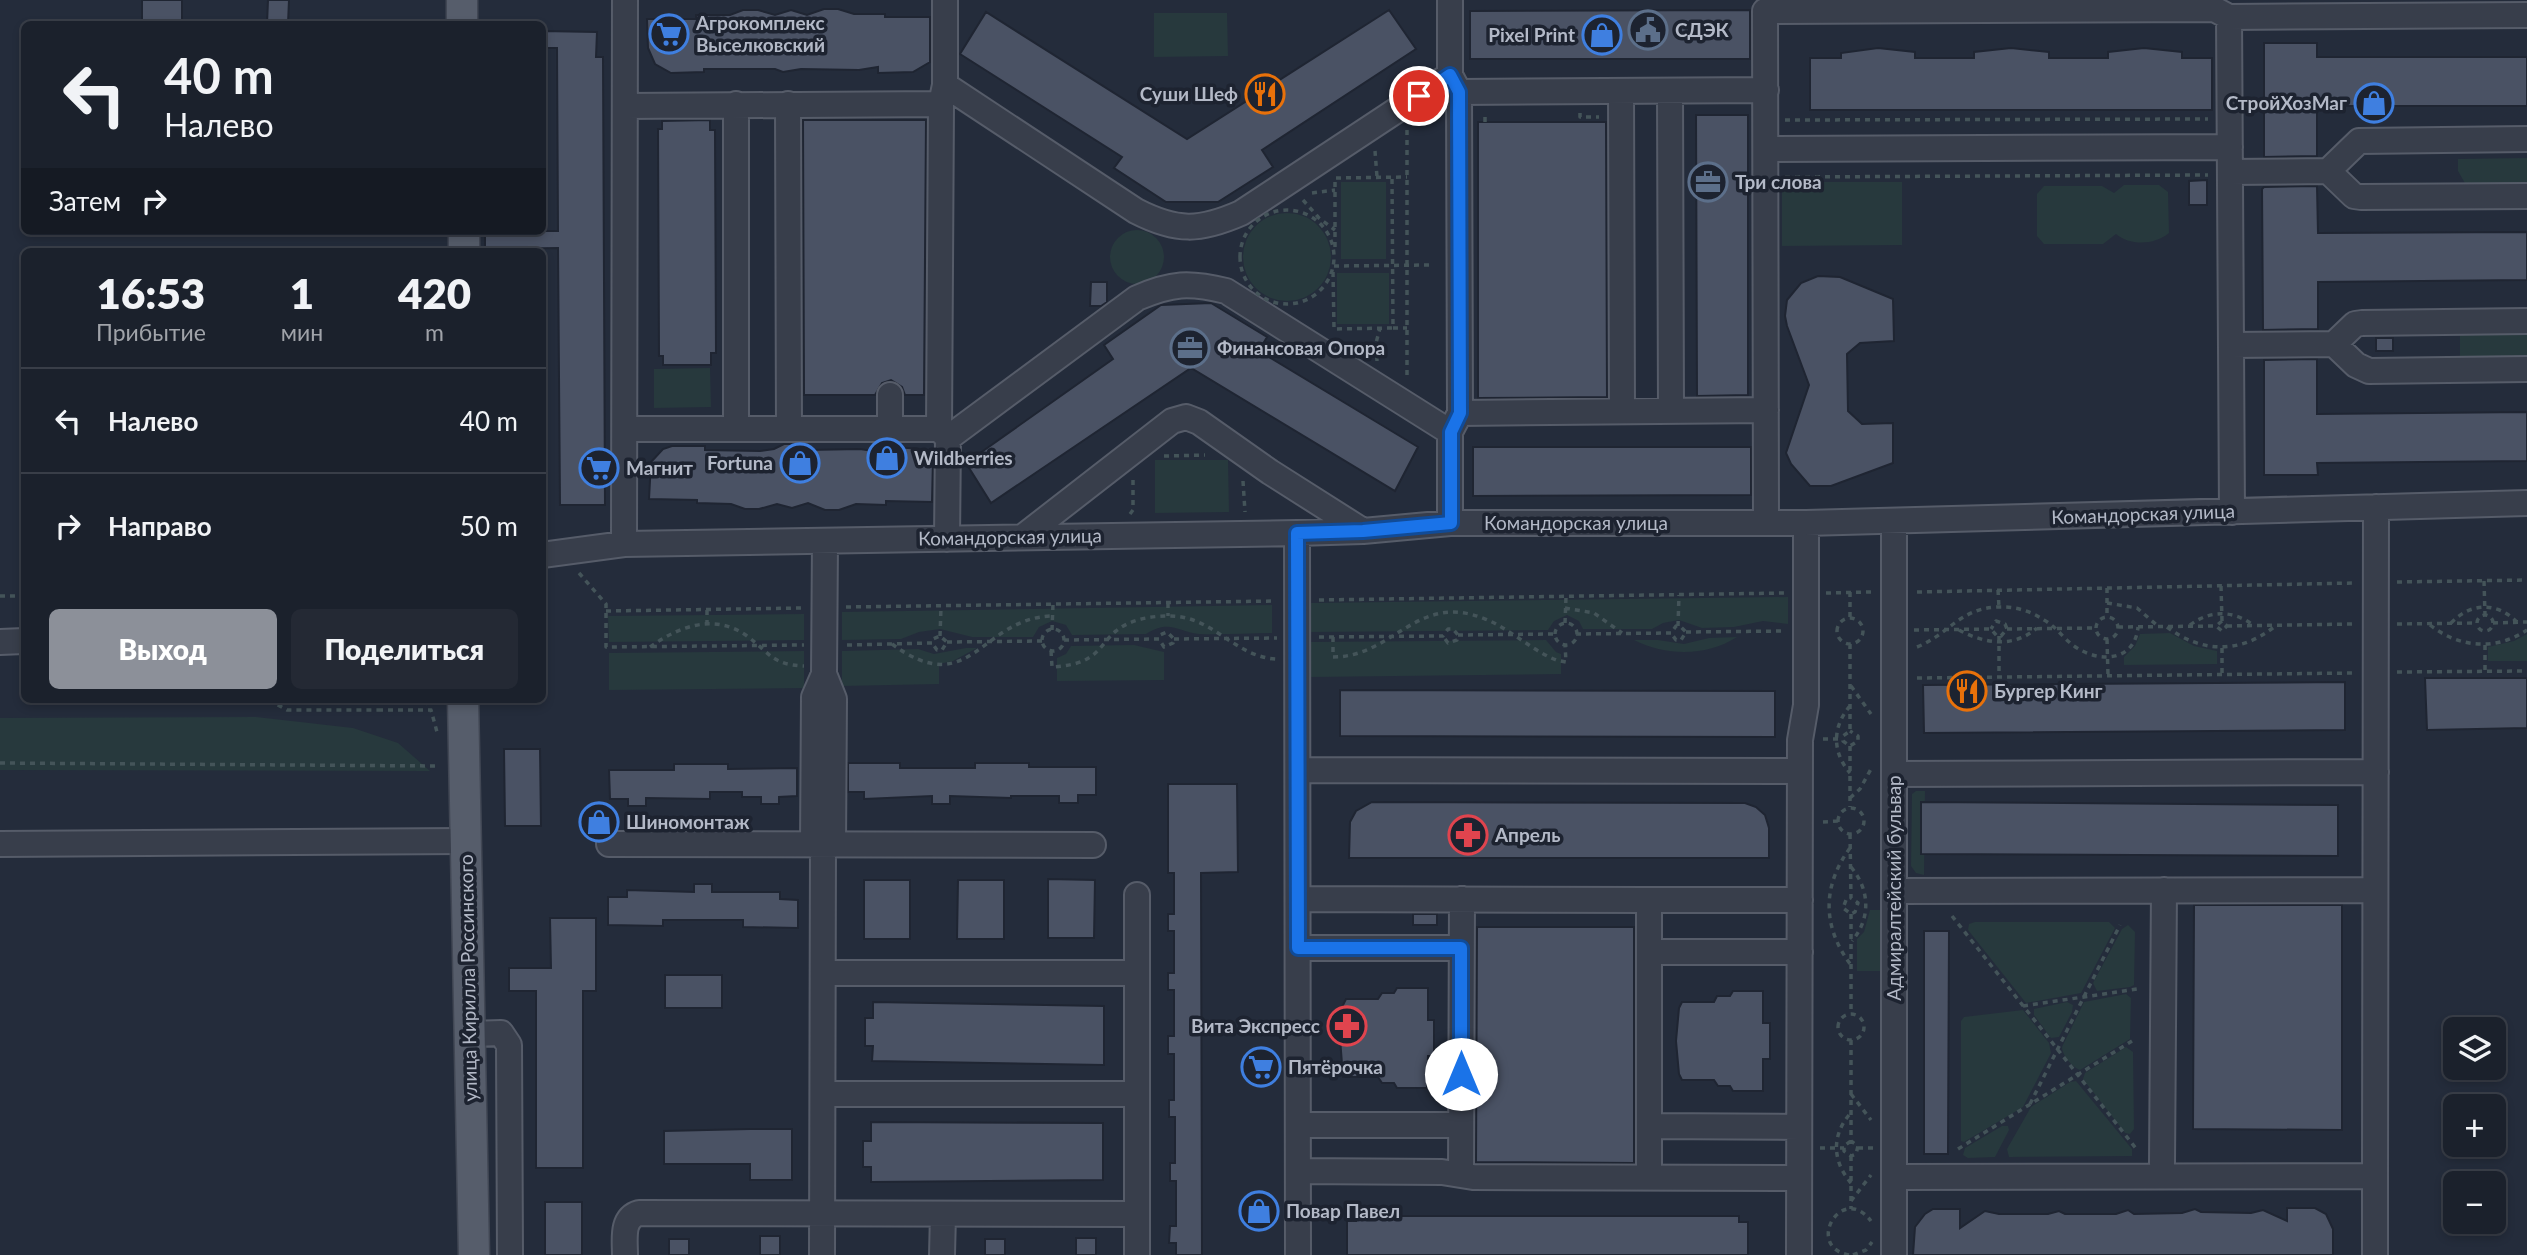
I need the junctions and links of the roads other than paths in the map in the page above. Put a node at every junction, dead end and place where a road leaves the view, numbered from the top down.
1 (462, 0) edge
2 (625, 0) edge
3 (945, 0) edge
4 (1450, 0) edge
5 (1765, 6) edge
6 (2527, 15) edge
7 (2229, 17) junction
8 (462, 21) edge
9 (1455, 84) junction
10 (1766, 90) junction
11 (1621, 91) junction
12 (1670, 91) junction
13 (943, 95) junction
14 (736, 104) junction
15 (788, 104) junction
16 (625, 106) junction
17 (2527, 139) edge
18 (2230, 147) junction
19 (1766, 149) junction
20 (2328, 172) junction
21 (2230, 174) junction
22 (2527, 196) edge
23 (2527, 321) edge
24 (2334, 344) junction
25 (2231, 345) junction
26 (2527, 369) edge
27 (890, 396) dead end
28 (1766, 410) junction
29 (1622, 411) junction
30 (1671, 411) junction
31 (1455, 422) junction
32 (625, 429) junction
33 (736, 429) junction
34 (789, 429) junction
35 (890, 429) junction
36 (944, 434) junction
37 (2527, 503) edge
38 (2376, 507) junction
39 (2232, 512) junction
40 (1894, 521) junction
41 (1451, 523) junction
42 (1766, 523) junction
43 (1806, 523) junction
44 (1363, 531) junction
45 (1297, 533) junction
46 (1024, 536) junction
47 (947, 539) junction
48 (825, 542) junction
49 (624, 544) junction
50 (546, 554) edge
51 (21, 641) edge
52 (0, 642) edge
53 (463, 703) edge
54 (1298, 770) junction
55 (1883, 770) junction
56 (1800, 771) junction
57 (2376, 772) junction
58 (465, 841) junction
59 (0, 844) edge
60 (609, 844) dead end
61 (823, 845) junction
62 (1093, 845) dead end
63 (2164, 890) junction
64 (2375, 890) junction
65 (1894, 891) junction
66 (1137, 895) dead end
67 (1298, 899) junction
68 (1462, 899) junction
69 (1649, 900) junction
70 (1800, 900) junction
71 (1298, 948) junction
72 (1461, 948) junction
73 (1649, 952) junction
74 (1800, 952) junction
75 (823, 973) junction
76 (1137, 974) junction
77 (470, 1034) junction
78 (823, 1094) junction
79 (1137, 1094) junction
80 (1298, 1125) junction
81 (1461, 1125) junction
82 (1649, 1126) junction
83 (1800, 1126) junction
84 (2162, 1163) dead end
85 (1298, 1171) junction
86 (1883, 1174) junction
87 (1461, 1175) junction
88 (2375, 1176) junction
89 (1649, 1177) junction
90 (1799, 1178) junction
91 (822, 1213) junction
92 (943, 1213) junction
93 (1137, 1214) junction
94 (474, 1255) edge
95 (510, 1255) edge
96 (625, 1255) edge
97 (822, 1255) edge
98 (942, 1255) edge
99 (1137, 1255) edge
100 (1298, 1255) edge
101 (1799, 1255) edge
102 (1894, 1255) edge
103 (2375, 1255) edge

1 - 8 main road
2 - 16 street
3 - 13 street
4 - 9 street
5 - 7 street
5 - 10 street
6 - 7 street
7 - 18 street
9 - 11 street
9 - 13 street
9 - 31 street
10 - 12 street
10 - 19 street
11 - 12 street
11 - 29 street
12 - 30 street
13 - 15 street
13 - 36 street
14 - 15 street
14 - 16 street
14 - 33 street
15 - 34 street
16 - 32 street
17 - 20 street
18 - 19 street
18 - 21 street
19 - 28 street
20 - 21 street
20 - 22 street
21 - 25 street
23 - 24 street
24 - 25 street
24 - 26 street
25 - 39 street
27 - 35 street
28 - 30 street
28 - 42 street
29 - 30 street
29 - 31 street
31 - 36 street
31 - 41 street
32 - 33 street
32 - 49 street
33 - 34 street
34 - 35 street
35 - 36 street
36 - 47 street
37 - 38 street, Командорская улица
38 - 39 street, Командорская улица
38 - 57 street
39 - 40 street, Командорская улица
40 - 43 street, Командорская улица
40 - 55 street, Адмиралтейский бульвар
41 - 42 street, Командорская улица
41 - 44 street, Командорская улица
42 - 43 street, Командорская улица
43 - 56 street
44 - 45 street, Командорская улица
44 - 46 street
45 - 46 street, Командорская улица
45 - 54 street
46 - 47 street, Командорская улица
47 - 48 street, Командорская улица
48 - 49 street, Командорская улица
48 - 61 street
49 - 50 street, Командорская улица
51 - 52 street
53 - 58 main road, улица Кирилла Россинского
54 - 56 street
54 - 67 street
55 - 57 street
55 - 65 street, Адмиралтейский бульвар
56 - 70 street
57 - 64 street
58 - 59 street
58 - 77 main road, улица Кирилла Россинского
60 - 61 street
61 - 62 street
61 - 75 street
63 - 64 street
63 - 65 street
63 - 84 street
64 - 88 street
65 - 86 street, Адмиралтейский бульвар
66 - 76 street
67 - 68 street
67 - 71 street
68 - 69 street
68 - 72 street
69 - 70 street
69 - 73 street
70 - 74 street
71 - 72 street
71 - 80 street
72 - 81 street
73 - 74 street
73 - 82 street
74 - 83 street
75 - 76 street
75 - 78 street
76 - 79 street
77 - 94 main road, улица Кирилла Россинского
77 - 95 street
78 - 79 street
78 - 91 street
79 - 93 street
80 - 81 street
80 - 85 street
81 - 87 street
82 - 83 street
82 - 89 street
83 - 90 street
85 - 87 street
85 - 100 street
86 - 88 street
86 - 102 street, Адмиралтейский бульвар
87 - 89 street
88 - 103 street
89 - 90 street
90 - 101 street
91 - 92 street
91 - 96 street
91 - 97 street
92 - 93 street
92 - 98 street
93 - 99 street

